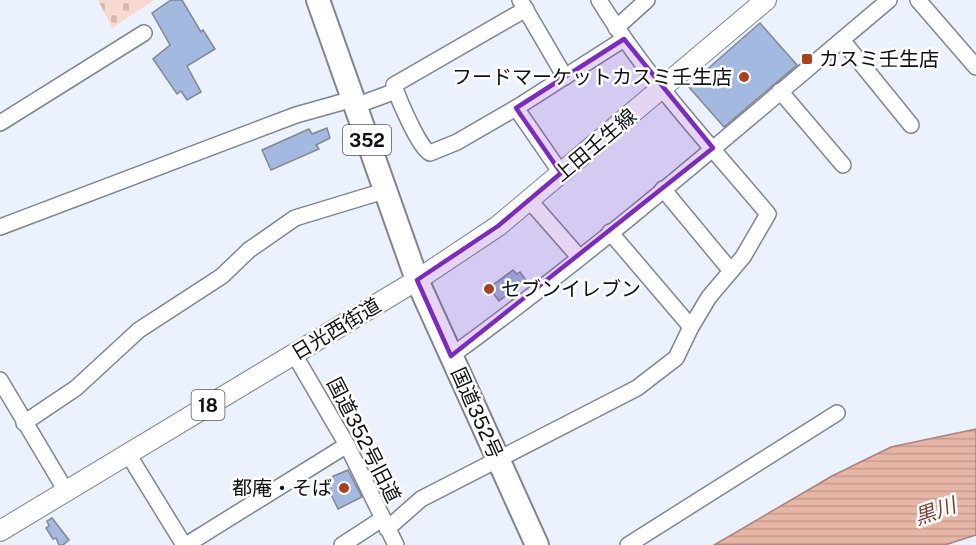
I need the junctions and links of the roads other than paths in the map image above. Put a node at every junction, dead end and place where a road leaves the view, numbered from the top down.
1 (318, 0) edge
2 (599, 0) edge
3 (647, 0) edge
4 (766, 0) edge
5 (889, 0) edge
6 (918, 0) edge
7 (523, 5) edge
8 (144, 33) dead end
9 (620, 33) junction
10 (842, 40) junction
11 (976, 67) edge
12 (565, 77) junction
13 (663, 88) junction
14 (396, 91) junction
15 (780, 91) junction
16 (354, 103) junction
17 (516, 108) junction
18 (0, 123) edge
19 (911, 125) dead end
20 (713, 148) junction
21 (843, 165) dead end
22 (561, 173) junction
23 (663, 189) junction
24 (384, 191) junction
25 (530, 200) junction
26 (0, 227) edge
27 (610, 232) junction
28 (579, 257) junction
29 (732, 271) junction
30 (417, 280) junction
31 (692, 327) junction
32 (294, 354) junction
33 (451, 356) junction
34 (0, 380) edge
35 (837, 413) dead end
36 (24, 423) junction
37 (347, 445) junction
38 (129, 454) junction
39 (497, 459) junction
40 (66, 491) junction
41 (384, 524) junction
42 (0, 531) edge
43 (185, 545) edge
44 (342, 545) edge
45 (396, 545) edge
46 (537, 545) edge
47 (628, 545) edge

1 - 16 highway, 352
2 - 9 street
3 - 9 street
4 - 13 main road, 上田壬生線
5 - 10 street
6 - 11 street
7 - 12 street
7 - 14 street
8 - 18 street
9 - 12 street
9 - 13 street
10 - 15 street
10 - 19 street
12 - 17 street
13 - 20 street
13 - 22 main road, 上田壬生線
14 - 16 street
14 - 17 street
15 - 20 street
15 - 21 street
16 - 24 highway, 352
16 - 26 street
17 - 22 street
20 - 23 street
20 - 29 street
22 - 25 main road, 上田壬生線
23 - 27 street
23 - 29 street
24 - 30 highway, 352
24 - 36 street
25 - 28 street
25 - 30 main road, 上田壬生線
27 - 28 street
27 - 31 street
28 - 33 street
29 - 31 street
30 - 32 main road, 日光西街道 / 18
30 - 33 highway, 国道352号 / 352
31 - 39 street
32 - 37 street, 国道352号旧道
32 - 38 main road, 日光西街道 / 18
33 - 39 highway, 国道352号 / 352
34 - 36 street
35 - 47 street
36 - 40 street
37 - 41 street, 国道352号旧道
37 - 43 street
38 - 40 main road, 日光西街道 / 18
38 - 43 street
39 - 41 street
39 - 46 highway, 国道352号 / 352
40 - 42 main road, 日光西街道 / 18
41 - 44 street
41 - 45 street, 国道352号旧道

